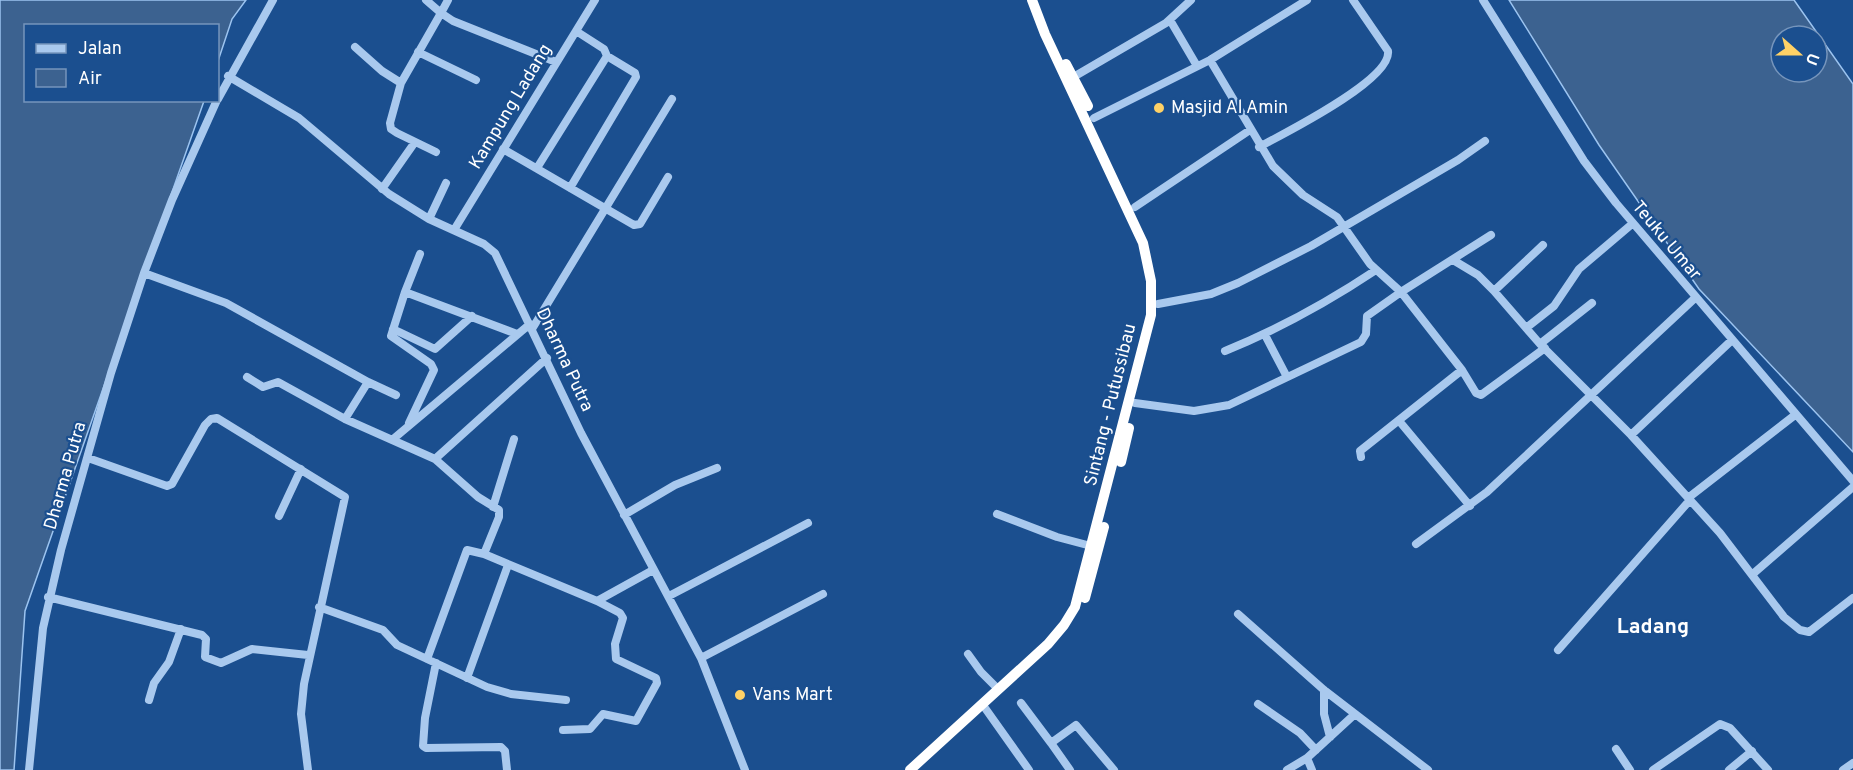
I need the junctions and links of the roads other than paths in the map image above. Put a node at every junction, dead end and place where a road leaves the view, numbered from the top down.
1 (273, 0) edge
2 (426, 0) edge
3 (448, 0) edge
4 (595, 0) edge
5 (1032, 0) edge
6 (1039, 0) edge
7 (1191, 0) edge
8 (1307, 0) edge
9 (1353, 0) edge
10 (1483, 0) edge
11 (441, 13) junction
12 (1170, 20) junction
13 (576, 31) junction
14 (355, 47) dead end
15 (418, 52) junction
16 (607, 56) junction
17 (1210, 60) junction
18 (556, 62) junction
19 (1197, 66) junction
20 (228, 76) junction
21 (1070, 78) junction
22 (477, 80) dead end
23 (401, 83) junction
24 (219, 96) edge
25 (672, 99) dead end
26 (216, 102) edge
27 (1094, 118) junction
28 (1250, 130) junction
29 (1485, 141) dead end
30 (415, 142) junction
31 (1259, 147) junction
32 (503, 148) junction
33 (436, 152) dead end
34 (537, 168) junction
35 (668, 177) dead end
36 (446, 183) dead end
37 (570, 188) junction
38 (382, 189) junction
39 (605, 207) junction
40 (1135, 207) junction
41 (429, 219) junction
42 (1632, 224) junction
43 (1345, 225) junction
44 (454, 230) junction
45 (1491, 235) dead end
46 (1543, 245) dead end
47 (420, 254) dead end
48 (1453, 260) junction
49 (1376, 270) junction
50 (144, 273) junction
51 (1494, 291) junction
52 (405, 292) junction
53 (1401, 292) junction
54 (1695, 298) junction
55 (1592, 303) dead end
56 (1158, 304) junction
57 (472, 316) junction
58 (531, 326) junction
59 (1526, 328) junction
60 (393, 329) junction
61 (517, 333) junction
62 (1265, 335) junction
63 (1732, 340) junction
64 (1542, 346) junction
65 (1225, 351) dead end
66 (547, 358) junction
67 (1462, 370) junction
68 (247, 377) dead end
69 (1287, 377) junction
70 (368, 382) junction
71 (396, 395) dead end
72 (1590, 395) junction
73 (1136, 403) junction
74 (1795, 414) junction
75 (345, 419) junction
76 (1400, 422) junction
77 (407, 427) junction
78 (1631, 435) junction
79 (514, 439) dead end
80 (392, 440) junction
81 (1121, 445) junction
82 (1361, 457) dead end
83 (88, 458) junction
84 (435, 459) junction
85 (717, 468) dead end
86 (301, 469) junction
87 (1853, 481) edge
88 (1853, 487) edge
89 (1689, 499) junction
90 (1470, 506) junction
91 (493, 507) junction
92 (624, 514) junction
93 (997, 514) dead end
94 (279, 516) dead end
95 (808, 522) dead end
96 (1416, 544) dead end
97 (1091, 546) junction
98 (484, 554) junction
99 (508, 565) junction
100 (653, 570) junction
101 (1754, 573) junction
102 (823, 594) dead end
103 (669, 596) junction
104 (48, 597) junction
105 (1853, 598) edge
106 (597, 601) junction
107 (319, 607) junction
108 (1238, 614) dead end
109 (181, 629) junction
110 (1558, 650) dead end
111 (968, 654) dead end
112 (308, 655) junction
113 (701, 658) junction
114 (427, 659) junction
115 (436, 663) junction
116 (467, 678) junction
117 (998, 689) junction
118 (1324, 690) junction
119 (149, 699) dead end
120 (566, 700) dead end
121 (1021, 703) dead end
122 (1258, 704) dead end
123 (986, 708) junction
124 (1355, 714) junction
125 (563, 730) dead end
126 (1330, 737) junction
127 (1051, 742) junction
128 (1616, 748) dead end
129 (1316, 750) junction
130 (1752, 751) junction
131 (1307, 758) junction
132 (1853, 763) edge
133 (29, 770) edge
134 (308, 770) edge
135 (507, 770) edge
136 (745, 770) edge
137 (910, 770) edge
138 (918, 770) edge
139 (1029, 770) edge
140 (1070, 770) edge
141 (1114, 770) edge
142 (1287, 770) edge
143 (1312, 770) edge
144 (1428, 770) edge
145 (1630, 770) edge
146 (1653, 770) edge
147 (1729, 770) edge
148 (1768, 770) edge
149 (1843, 770) edge

1 - 20 street, Dharma Putra
2 - 11 street
3 - 11 street
4 - 13 street, Kampung Ladang
5 - 21 highway, Sintang - Putussibau
6 - 21 highway, Sintang - Putussibau
7 - 12 street
8 - 17 street
9 - 31 street
10 - 42 street, Teuku Umar
11 - 15 street
11 - 18 street
12 - 19 street
12 - 21 street
13 - 16 street
13 - 18 street, Kampung Ladang
14 - 23 street
15 - 22 street
15 - 23 street
16 - 34 street
16 - 37 street
17 - 19 street
17 - 28 street
18 - 32 street, Kampung Ladang
19 - 27 street
20 - 24 street, Dharma Putra
20 - 38 street, Dharma Putra
21 - 27 highway, Sintang - Putussibau
21 - 81 highway, Sintang - Putussibau
23 - 30 street
25 - 39 street
26 - 50 street, Dharma Putra
27 - 40 highway, Sintang - Putussibau
28 - 31 street
28 - 40 street
29 - 43 street
30 - 33 street
30 - 38 street
31 - 43 street
32 - 34 street
32 - 44 street, Kampung Ladang
34 - 37 street
35 - 39 street
36 - 41 street
37 - 39 street
38 - 41 street, Dharma Putra
39 - 58 street
40 - 56 highway, Sintang - Putussibau
41 - 44 street, Dharma Putra
42 - 54 street, Teuku Umar
42 - 59 street
43 - 49 street
43 - 56 street
44 - 58 street, Dharma Putra
45 - 48 street
46 - 51 street
47 - 52 street
48 - 51 street
48 - 53 street
49 - 53 street
49 - 62 street
50 - 70 street
50 - 83 street, Dharma Putra
51 - 59 street
52 - 57 street
52 - 60 street
53 - 67 street
53 - 69 street
54 - 63 street, Teuku Umar
54 - 72 street
55 - 64 street
56 - 73 highway, Sintang - Putussibau
57 - 60 street
57 - 61 street
58 - 61 street
58 - 66 street, Dharma Putra
59 - 64 street
60 - 77 street
61 - 77 street
62 - 65 street
62 - 69 street
63 - 74 street, Teuku Umar
63 - 78 street
64 - 67 street
64 - 72 street
66 - 84 street
66 - 92 street, Dharma Putra
67 - 76 street
68 - 75 street
69 - 73 street
70 - 71 street
70 - 75 street
72 - 78 street
72 - 90 street
73 - 81 highway, Sintang - Putussibau
74 - 87 street, Teuku Umar
74 - 89 street
75 - 80 street
76 - 82 street
76 - 90 street
77 - 80 street
78 - 89 street
79 - 91 street
80 - 84 street
81 - 97 highway, Sintang - Putussibau
81 - 123 highway, Sintang - Putussibau
83 - 86 street
83 - 104 street, Dharma Putra
84 - 91 street
85 - 92 street
86 - 94 street
86 - 107 street
88 - 101 street
89 - 101 street
89 - 110 street
90 - 96 street
91 - 98 street
92 - 100 street, Dharma Putra
93 - 97 street
95 - 103 street
97 - 117 highway, Sintang - Putussibau
98 - 99 street
98 - 114 street
99 - 106 street
99 - 116 street
100 - 103 street, Dharma Putra
100 - 106 street
101 - 105 street
102 - 113 street
103 - 113 street, Dharma Putra
104 - 109 street
104 - 133 street, Dharma Putra
106 - 125 street
107 - 112 street
107 - 114 street
108 - 118 street
109 - 112 street
109 - 119 street
111 - 117 street
112 - 134 street
113 - 136 street, Dharma Putra
114 - 115 street
115 - 116 street
115 - 135 street
116 - 120 street
117 - 137 highway, Sintang - Putussibau
118 - 124 street
118 - 126 street
121 - 127 street
122 - 129 street
123 - 138 highway, Sintang - Putussibau
123 - 139 street
124 - 126 street
124 - 144 street
126 - 129 street
127 - 140 street
127 - 141 street
128 - 145 street
129 - 131 street
130 - 146 street
130 - 147 street
130 - 148 street
131 - 142 street
131 - 143 street
132 - 149 street

